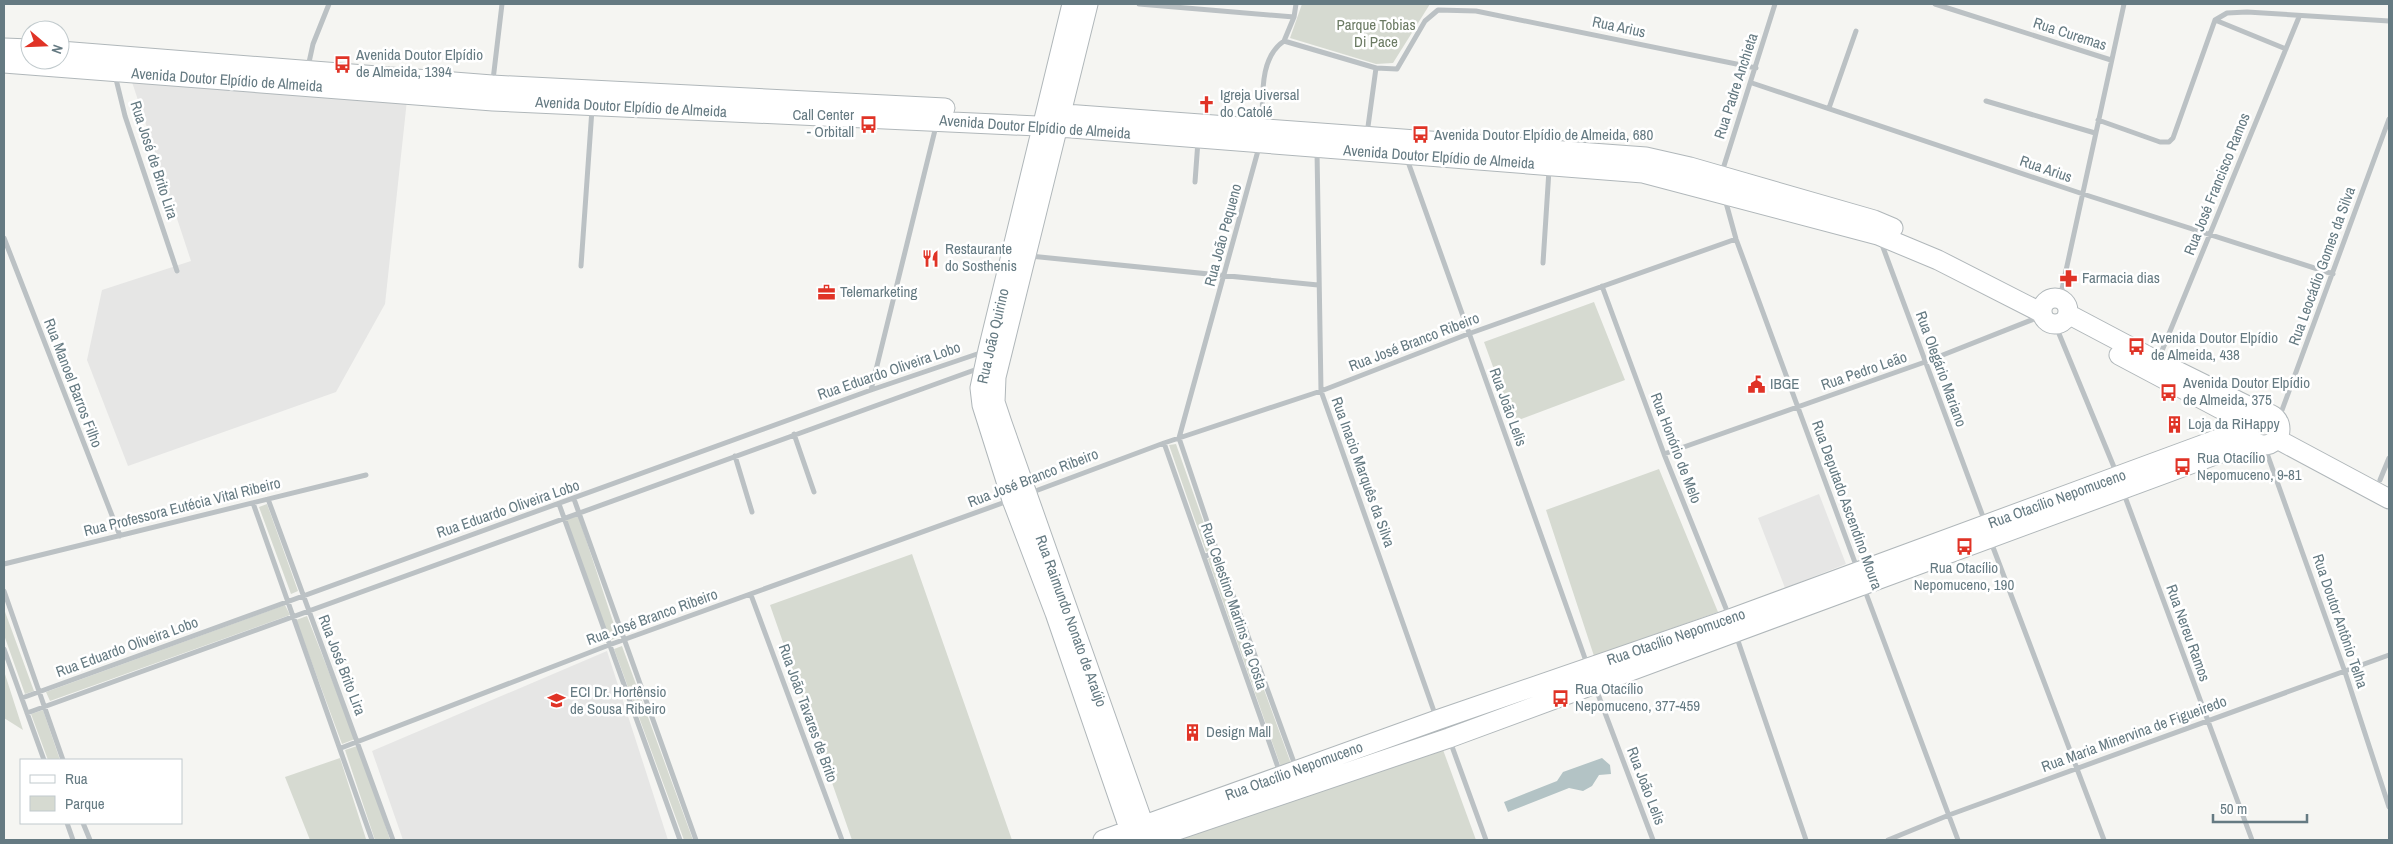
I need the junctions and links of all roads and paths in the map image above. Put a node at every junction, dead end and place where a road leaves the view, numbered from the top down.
1 (329, 4) edge
2 (502, 4) edge
3 (1072, 4) edge
4 (1088, 4) edge
5 (1139, 4) edge
6 (1296, 4) edge
7 (1476, 4) edge
8 (1775, 4) edge
9 (1935, 4) edge
10 (2124, 4) edge
11 (1953, 6) edge
12 (1476, 11) junction
13 (1294, 17) junction
14 (2299, 17) junction
15 (2215, 20) junction
16 (2389, 21) edge
17 (1856, 31) dead end
18 (1284, 41) junction
19 (4, 48) edge
20 (20, 49) edge
21 (2286, 49) junction
22 (70, 53) edge
23 (2111, 60) junction
24 (4, 63) edge
25 (115, 64) junction
26 (1376, 68) junction
27 (1756, 68) junction
28 (308, 77) junction
29 (1752, 82) junction
30 (492, 93) junction
31 (593, 98) junction
32 (1986, 101) dead end
33 (1829, 108) junction
34 (938, 114) junction
35 (2389, 119) edge
36 (1052, 120) junction
37 (2098, 120) junction
38 (2096, 133) junction
39 (1261, 135) junction
40 (1199, 138) junction
41 (1317, 140) junction
42 (1366, 145) junction
43 (1406, 156) junction
44 (1549, 165) junction
45 (1195, 182) dead end
46 (1722, 185) junction
47 (2083, 194) junction
48 (1876, 227) junction
49 (2209, 236) junction
50 (4, 238) edge
51 (1736, 239) junction
52 (1025, 256) junction
53 (1543, 263) dead end
54 (581, 266) dead end
55 (177, 271) dead end
56 (1225, 274) junction
57 (2333, 274) junction
58 (1318, 284) junction
59 (1602, 286) junction
60 (2053, 313) junction
61 (1468, 334) junction
62 (993, 357) junction
63 (2157, 361) junction
64 (1925, 362) junction
65 (871, 390) junction
66 (1321, 391) junction
67 (988, 404) joint
68 (1798, 407) junction
69 (2264, 430) junction
70 (794, 434) junction
71 (1179, 438) junction
72 (1164, 443) junction
73 (1664, 454) junction
74 (736, 456) junction
75 (2389, 458) edge
76 (366, 474) dead end
77 (2385, 483) edge
78 (2120, 484) junction
79 (814, 492) dead end
80 (1019, 497) junction
81 (268, 499) junction
82 (574, 499) junction
83 (2389, 500) edge
84 (253, 503) junction
85 (559, 504) junction
86 (752, 512) dead end
87 (579, 513) junction
88 (563, 519) junction
89 (1988, 532) junction
90 (120, 536) junction
91 (1217, 551) junction
92 (1204, 557) junction
93 (4, 564) edge
94 (1860, 579) junction
95 (4, 591) edge
96 (750, 595) junction
97 (303, 596) junction
98 (288, 601) junction
99 (308, 611) junction
100 (293, 617) junction
101 (1733, 626) junction
102 (624, 640) junction
103 (609, 645) junction
104 (4, 649) edge
105 (2389, 655) edge
106 (2345, 672) junction
107 (1591, 675) junction
108 (40, 692) junction
109 (22, 698) junction
110 (45, 707) junction
111 (27, 713) junction
112 (1437, 720) junction
113 (2208, 721) junction
114 (1449, 738) junction
115 (359, 742) junction
116 (341, 748) junction
117 (44, 759) edge
118 (63, 759) edge
119 (2077, 768) junction
120 (1289, 774) junction
121 (2389, 807) edge
122 (1949, 815) junction
123 (67, 824) edge
124 (83, 824) edge
125 (1142, 836) edge
126 (73, 840) edge
127 (90, 840) edge
128 (372, 840) edge
129 (393, 840) edge
130 (680, 840) edge
131 (696, 840) edge
132 (842, 840) edge
133 (1103, 840) edge
134 (1486, 840) edge
135 (1653, 840) edge
136 (1806, 840) edge
137 (1888, 840) edge
138 (1958, 840) edge
139 (2104, 840) edge
140 (2252, 840) edge

1 - 28 street
2 - 30 street
3 - 36 main road, Rua João Quirino
4 - 36 main road, Rua João Quirino
5 - 13 street
6 - 13 street, Rua João Pequeno
7 - 12 street
8 - 27 street, Rua Padre Anchieta
9 - 11 street, Rua Curemas
10 - 23 street
11 - 23 street, Rua Curemas
12 - 26 street
12 - 27 street, Rua Arius
13 - 18 street, Rua João Pequeno
14 - 15 street
14 - 16 street
14 - 21 street, Rua José Francisco Ramos
15 - 21 street
15 - 37 street
17 - 33 street
18 - 26 street
18 - 39 street, Rua João Pequeno
19 - 20 main road
21 - 49 street, Rua José Francisco Ramos
22 - 25 main road, Avenida Doutor Elpídio de Almeida
23 - 37 street
24 - 25 main road, Avenida Doutor Elpídio de Almeida
25 - 28 main road, Avenida Doutor Elpídio de Almeida
25 - 55 street, Rua José de Brito Lira
26 - 42 street
27 - 29 street, Rua Padre Anchieta
28 - 30 main road, Avenida Doutor Elpídio de Almeida
29 - 33 street, Rua Arius
29 - 46 street, Rua Padre Anchieta
30 - 31 main road, Avenida Doutor Elpídio de Almeida
31 - 34 main road, Avenida Doutor Elpídio de Almeida
31 - 54 street
32 - 38 street
33 - 47 street, Rua Arius
34 - 36 main road, Avenida Doutor Elpídio de Almeida
34 - 65 street
35 - 57 street, Rua Leocádio Gomes da Silva
36 - 39 main road, Avenida Doutor Elpídio de Almeida
36 - 40 main road, Avenida Doutor Elpídio de Almeida
36 - 52 main road, Rua João Quirino
36 - 62 main road, Rua João Quirino
37 - 38 street
38 - 47 street
39 - 40 main road, Avenida Doutor Elpídio de Almeida
39 - 41 main road, Avenida Doutor Elpídio de Almeida
39 - 56 street, Rua João Pequeno
40 - 45 street
41 - 42 main road, Avenida Doutor Elpídio de Almeida
41 - 58 street, Rua Inacio Marquês da Silva
42 - 43 main road, Avenida Doutor Elpídio de Almeida
42 - 46 main road, Avenida Doutor Elpídio de Almeida
43 - 44 main road, Avenida Doutor Elpídio de Almeida
43 - 61 street, Rua João Lelis
44 - 46 main road, Avenida Doutor Elpídio de Almeida
44 - 53 street
46 - 48 main road, Avenida Doutor Elpídio de Almeida
46 - 51 street, Rua Deputado Ascendino Moura
47 - 49 street, Rua Arius
47 - 60 street
48 - 60 main road, Avenida Doutor Elpídio de Almeida
48 - 64 street, Rua Olegário Mariano
49 - 57 street, Rua Arius
49 - 63 street, Rua José Francisco Ramos
50 - 90 street, Rua Manoel Barros Filho
51 - 59 street, Rua José Branco Ribeiro
51 - 68 street, Rua Deputado Ascendino Moura
52 - 56 street
52 - 62 main road, Rua João Quirino
56 - 58 street
56 - 71 street, Rua João Pequeno
57 - 69 street, Rua Leocádio Gomes da Silva
58 - 66 street, Rua Inacio Marquês da Silva
59 - 61 street, Rua José Branco Ribeiro
59 - 73 street, Rua Honório de Melo
60 - 63 main road, Avenida Doutor Elpídio de Almeida
60 - 64 street, Rua Pedro Leão
60 - 69 main road, Avenida Doutor Elpídio de Almeida
60 - 78 street, Rua Nereu Ramos
61 - 66 street, Rua José Branco Ribeiro
61 - 107 street, Rua João Lelis
62 - 65 street, Rua Eduardo Oliveira Lobo
62 - 67 main road, Rua João Quirino
62 - 70 street, Rua Eduardo Oliveira Lobo
63 - 69 main road, Avenida Doutor Elpídio de Almeida
64 - 68 street, Rua Pedro Leão
64 - 89 street, Rua Olegário Mariano
65 - 82 street, Rua Eduardo Oliveira Lobo
66 - 71 street, Rua José Branco Ribeiro
66 - 112 street, Rua Inacio Marquês da Silva
67 - 80 main road, Rua Raimundo Nonato de Araújo
68 - 73 street, Rua Pedro Leão
68 - 94 street, Rua Deputado Ascendino Moura
69 - 77 main road
69 - 78 main road, Rua Otacílio Nepomuceno
69 - 83 main road
69 - 106 street, Rua Doutor Antônio Telha
70 - 74 street, Rua Eduardo Oliveira Lobo
70 - 79 street
71 - 72 street, Rua José Branco Ribeiro
71 - 91 street, Rua Celestino Martins da Costa
72 - 80 street, Rua José Branco Ribeiro
72 - 92 street, Rua Celestino Martins da Costa
73 - 101 street, Rua Honório de Melo
74 - 86 street
74 - 87 street, Rua Eduardo Oliveira Lobo
75 - 77 street
76 - 81 street, Rua Professora Eutécia Vital Ribeiro
78 - 89 main road, Rua Otacílio Nepomuceno
78 - 113 street, Rua Nereu Ramos
80 - 96 street, Rua José Branco Ribeiro
80 - 125 main road, Rua Raimundo Nonato de Araújo
81 - 84 street, Rua Professora Eutécia Vital Ribeiro
81 - 97 street, Rua José Brito Lira
82 - 85 street, Rua Eduardo Oliveira Lobo
82 - 87 street
84 - 90 street, Rua Professora Eutécia Vital Ribeiro
84 - 98 street, Rua José Brito Lira
85 - 88 street
85 - 97 street, Rua Eduardo Oliveira Lobo
87 - 88 street, Rua Eduardo Oliveira Lobo
87 - 102 street
88 - 99 street, Rua Eduardo Oliveira Lobo
88 - 103 street
89 - 94 main road, Rua Otacílio Nepomuceno
89 - 119 street, Rua Olegário Mariano
90 - 93 street, Rua Professora Eutécia Vital Ribeiro
91 - 92 street
91 - 120 street, Rua Celestino Martins da Costa
92 - 120 street, Rua Celestino Martins da Costa
94 - 101 main road, Rua Otacílio Nepomuceno
94 - 122 street, Rua Deputado Ascendino Moura
95 - 108 street
96 - 102 street, Rua José Branco Ribeiro
96 - 132 street, Rua João Tavares de Brito
97 - 98 street, Rua Eduardo Oliveira Lobo
97 - 99 street, Rua José Brito Lira
98 - 100 street, Rua José Brito Lira
98 - 108 street, Rua Eduardo Oliveira Lobo
99 - 100 street, Rua Eduardo Oliveira Lobo
99 - 115 street, Rua José Brito Lira
100 - 110 street, Rua Eduardo Oliveira Lobo
100 - 116 street, Rua José Brito Lira
101 - 107 main road, Rua Otacílio Nepomuceno
101 - 136 street, Rua Honório de Melo
102 - 103 street, Rua José Branco Ribeiro
102 - 131 street
103 - 115 street, Rua José Branco Ribeiro
103 - 130 street
104 - 109 street
105 - 106 street, Rua Maria Minervina de Figueiredo
106 - 113 street, Rua Maria Minervina de Figueiredo
106 - 121 street, Rua Doutor Antônio Telha
107 - 112 main road, Rua Otacílio Nepomuceno
107 - 114 main road, Rua Otacílio Nepomuceno
107 - 135 street, Rua João Lelis
108 - 109 street, Rua Eduardo Oliveira Lobo
108 - 110 street
109 - 111 street
110 - 111 street, Rua Eduardo Oliveira Lobo
110 - 118 street
111 - 117 street
112 - 120 main road, Rua Otacílio Nepomuceno
113 - 119 street, Rua Maria Minervina de Figueiredo
113 - 140 street, Rua Nereu Ramos
114 - 125 main road, Rua Otacílio Nepomuceno
114 - 134 street
115 - 116 street, Rua José Branco Ribeiro
115 - 129 street, Rua José Brito Lira
116 - 128 street, Rua José Brito Lira
119 - 122 street, Rua Maria Minervina de Figueiredo
119 - 139 street, Rua Olegário Mariano
120 - 125 main road, Rua Otacílio Nepomuceno
122 - 137 street, Rua Maria Minervina de Figueiredo
122 - 138 street, Rua Deputado Ascendino Moura
123 - 126 street
124 - 127 street
125 - 133 main road, Rua Otacílio Nepomuceno

